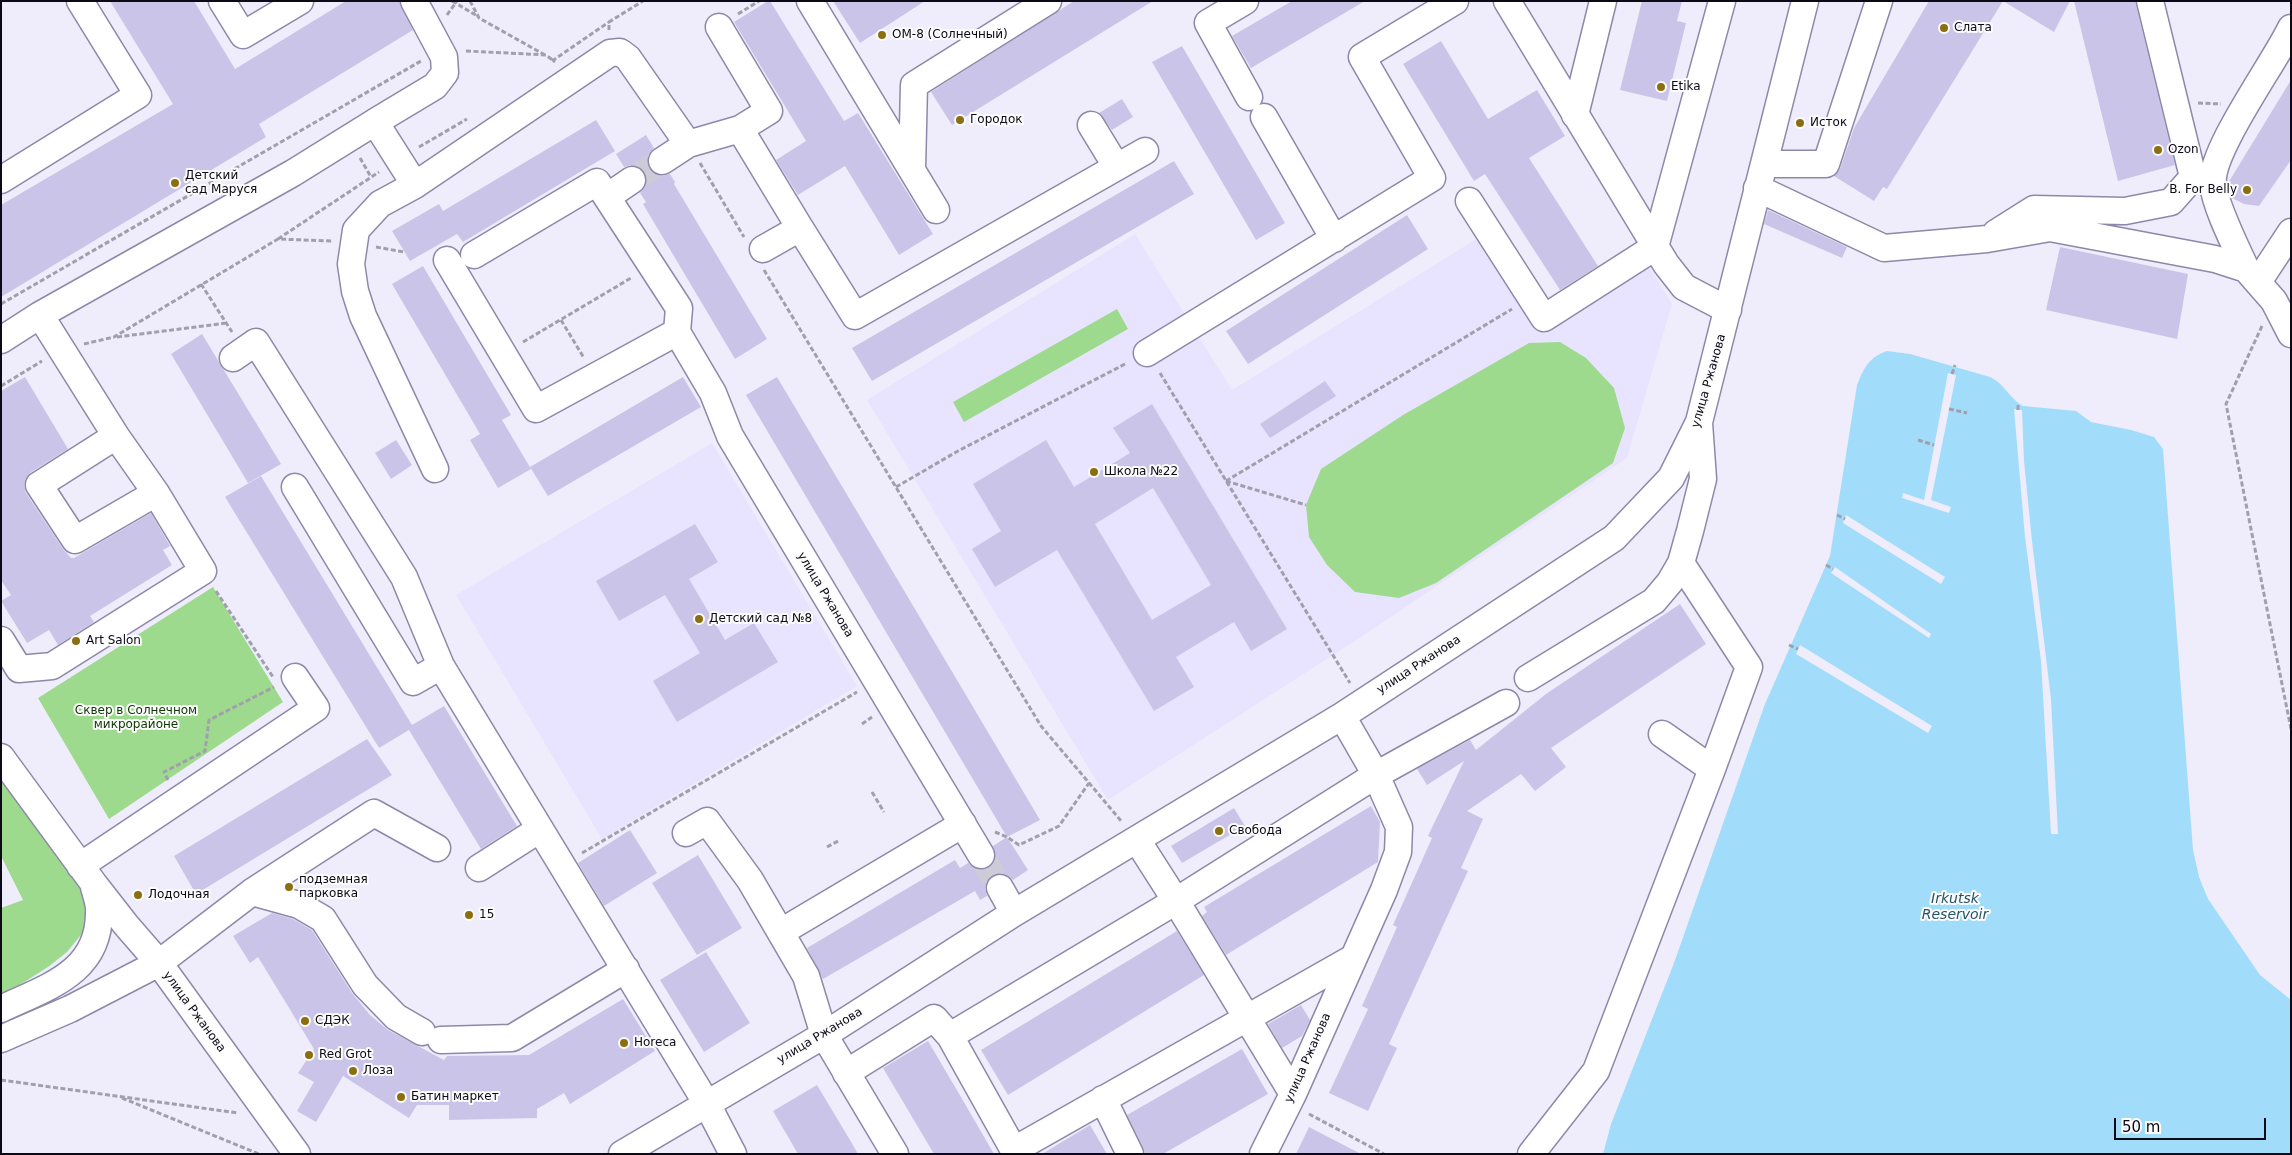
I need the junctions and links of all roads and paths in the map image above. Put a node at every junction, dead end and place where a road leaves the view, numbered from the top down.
1 (80, 1) edge
2 (222, 1) edge
3 (300, 1) edge
4 (414, 1) edge
5 (452, 1) edge
6 (470, 1) edge
7 (642, 1) edge
8 (810, 1) edge
9 (1048, 1) edge
10 (1245, 1) edge
11 (1455, 1) edge
12 (1507, 1) edge
13 (1603, 1) edge
14 (1722, 1) edge
15 (1805, 1) edge
16 (1879, 1) edge
17 (2150, 1) edge
18 (479, 18) junction
19 (609, 22) junction
20 (719, 27) dead end
21 (2291, 28) edge
22 (440, 49) junction
23 (610, 52) junction
24 (546, 55) junction
25 (552, 60) junction
26 (578, 74) junction
27 (1576, 115) junction
28 (376, 122) junction
29 (1091, 125) dead end
30 (740, 129) junction
31 (688, 144) junction
32 (1145, 151) dead end
33 (662, 161) tunnel mouth
34 (1116, 166) junction
35 (912, 169) junction
36 (1761, 176) junction
37 (1, 180) edge
38 (632, 180) tunnel mouth
39 (414, 185) junction
40 (607, 197) junction
41 (1469, 201) dead end
42 (936, 210) dead end
43 (800, 228) junction
44 (2291, 232) edge
45 (1334, 239) junction
46 (1987, 239) junction
47 (354, 243) junction
48 (1655, 247) junction
49 (404, 252) dead end
50 (759, 254) junction
51 (474, 256) dead end
52 (447, 260) dead end
53 (651, 266) junction
54 (201, 284) junction
55 (2260, 284) junction
56 (1531, 297) junction
57 (1, 304) edge
58 (1728, 310) junction
59 (40, 315) junction
60 (561, 320) junction
61 (227, 323) junction
62 (676, 332) junction
63 (2291, 334) edge
64 (114, 337) junction
65 (1, 340) edge
66 (62, 349) junction
67 (1147, 353) junction
68 (239, 354) joint
69 (503, 354) junction
70 (1955, 365) dead end
71 (1952, 374) dead end
72 (595, 376) junction
73 (1, 386) edge
74 (2018, 403) dead end
75 (1949, 409) dead end
76 (2018, 410) dead end
77 (1967, 413) dead end
78 (1699, 422) junction
79 (116, 436) junction
80 (1918, 440) dead end
81 (1934, 445) dead end
82 (435, 469) dead end
83 (1226, 480) junction
84 (294, 487) dead end
85 (896, 487) junction
86 (156, 493) junction
87 (1306, 505) dead end
88 (1837, 515) dead end
89 (1844, 519) dead end
90 (1680, 564) junction
91 (1826, 564) dead end
92 (1833, 569) dead end
93 (213, 587) dead end
94 (1, 640) edge
95 (1789, 645) dead end
96 (1798, 649) dead end
97 (441, 666) junction
98 (295, 677) dead end
99 (1528, 678) dead end
100 (877, 681) junction
101 (1506, 703) dead end
102 (1352, 709) junction
103 (875, 715) dead end
104 (862, 724) dead end
105 (2291, 729) edge
106 (1662, 734) dead end
107 (1, 757) edge
108 (1712, 769) junction
109 (1376, 776) junction
110 (1089, 783) junction
111 (872, 792) dead end
112 (179, 800) junction
113 (884, 812) dead end
114 (963, 824) junction
115 (540, 829) junction
116 (686, 833) dead end
117 (840, 840) dead end
118 (1136, 840) junction
119 (827, 847) dead end
120 (437, 848) dead end
121 (981, 855) tunnel mouth
122 (562, 864) junction
123 (479, 868) dead end
124 (87, 875) junction
125 (1000, 888) tunnel mouth
126 (252, 892) junction
127 (1176, 901) junction
128 (1014, 913) junction
129 (781, 932) junction
130 (1353, 958) junction
131 (160, 964) junction
132 (626, 969) junction
133 (1, 1008) edge
134 (1246, 1019) junction
135 (824, 1035) junction
136 (950, 1036) junction
137 (1, 1039) edge
138 (846, 1073) junction
139 (1, 1080) edge
140 (117, 1096) junction
141 (1103, 1100) junction
142 (1297, 1102) junction
143 (707, 1104) junction
144 (238, 1113) dead end
145 (727, 1151) edge
146 (1015, 1152) edge
147 (259, 1154) edge
148 (297, 1154) edge
149 (622, 1154) edge
150 (895, 1154) edge
151 (1130, 1154) edge
152 (1263, 1154) edge
153 (1384, 1154) edge
154 (1531, 1154) edge

1 - 37 street
2 - 3 street
4 - 22 street
5 - 18 path
6 - 18 path
7 - 19 path
8 - 35 street
9 - 35 street
10 - 45 street
11 - 45 street
12 - 27 street
13 - 27 street
14 - 48 street
15 - 36 street, улица Ржанова
16 - 36 street
17 - 46 street
18 - 24 path
19 - 23 path
19 - 25 path
20 - 30 street
21 - 55 street
22 - 24 path
22 - 28 street
22 - 57 path
23 - 26 street
23 - 31 street
24 - 25 path
25 - 26 path
26 - 39 street
27 - 48 street
28 - 39 street
28 - 59 street
29 - 34 street
30 - 31 street
30 - 43 street
31 - 33 street
31 - 50 path
32 - 34 street
34 - 43 street
35 - 42 street
36 - 46 street
36 - 58 street, улица Ржанова
38 - 40 street
39 - 47 street
40 - 51 street
40 - 53 street
41 - 56 street
43 - 50 street
44 - 55 street
45 - 67 street
46 - 55 street
47 - 49 path
47 - 54 path
47 - 82 street
48 - 56 street
48 - 58 street
50 - 85 path
52 - 69 street
53 - 60 path
53 - 62 street
54 - 61 path
54 - 64 path
55 - 63 street
55 - 105 path
56 - 83 path
58 - 78 street, улица Ржанова
59 - 65 street
59 - 66 street
60 - 69 path
60 - 72 path
61 - 64 path
61 - 68 path
62 - 72 street
62 - 100 street, улица Ржанова
64 - 66 path
66 - 73 path
66 - 79 street
67 - 83 path
67 - 85 path
68 - 97 street
69 - 72 street
70 - 71 path
74 - 76 path
75 - 77 path
78 - 90 street
78 - 102 street, улица Ржанова
79 - 86 street
79 - 86 street
80 - 81 path
83 - 87 path
83 - 102 path
84 - 97 street
85 - 110 path
86 - 94 street
88 - 89 path
90 - 99 street
90 - 108 street
91 - 92 path
93 - 112 path
95 - 96 path
97 - 115 street
98 - 112 street
100 - 114 street, улица Ржанова
100 - 122 path
101 - 109 street
102 - 109 street, улица Ржанова
102 - 118 street, улица Ржанова
103 - 104 path
106 - 108 street
107 - 124 street
108 - 154 street
109 - 127 street
109 - 130 street, улица Ржанова
110 - 114 path
110 - 118 path
111 - 113 path
112 - 124 street
114 - 121 street, улица Ржанова
114 - 129 street
115 - 122 street
115 - 123 street
116 - 129 street
117 - 119 path
118 - 127 street
118 - 128 street, улица Ржанова
120 - 126 street
122 - 132 street
124 - 131 street
124 - 133 street
125 - 128 street
126 - 131 street
126 - 132 street
127 - 134 street
127 - 136 street
128 - 135 street, улица Ржанова
129 - 135 street
130 - 134 street
130 - 142 street, улица Ржанова
131 - 137 street, улица Ржанова
131 - 148 street, улица Ржанова
132 - 143 street
134 - 141 street
134 - 142 street
135 - 138 street
135 - 143 street, улица Ржанова
136 - 138 street
136 - 146 street
138 - 150 street
139 - 140 path
140 - 144 path
140 - 147 path
141 - 146 street
141 - 151 street
142 - 152 street, улица Ржанова
142 - 153 path
143 - 145 street
143 - 149 street, улица Ржанова

